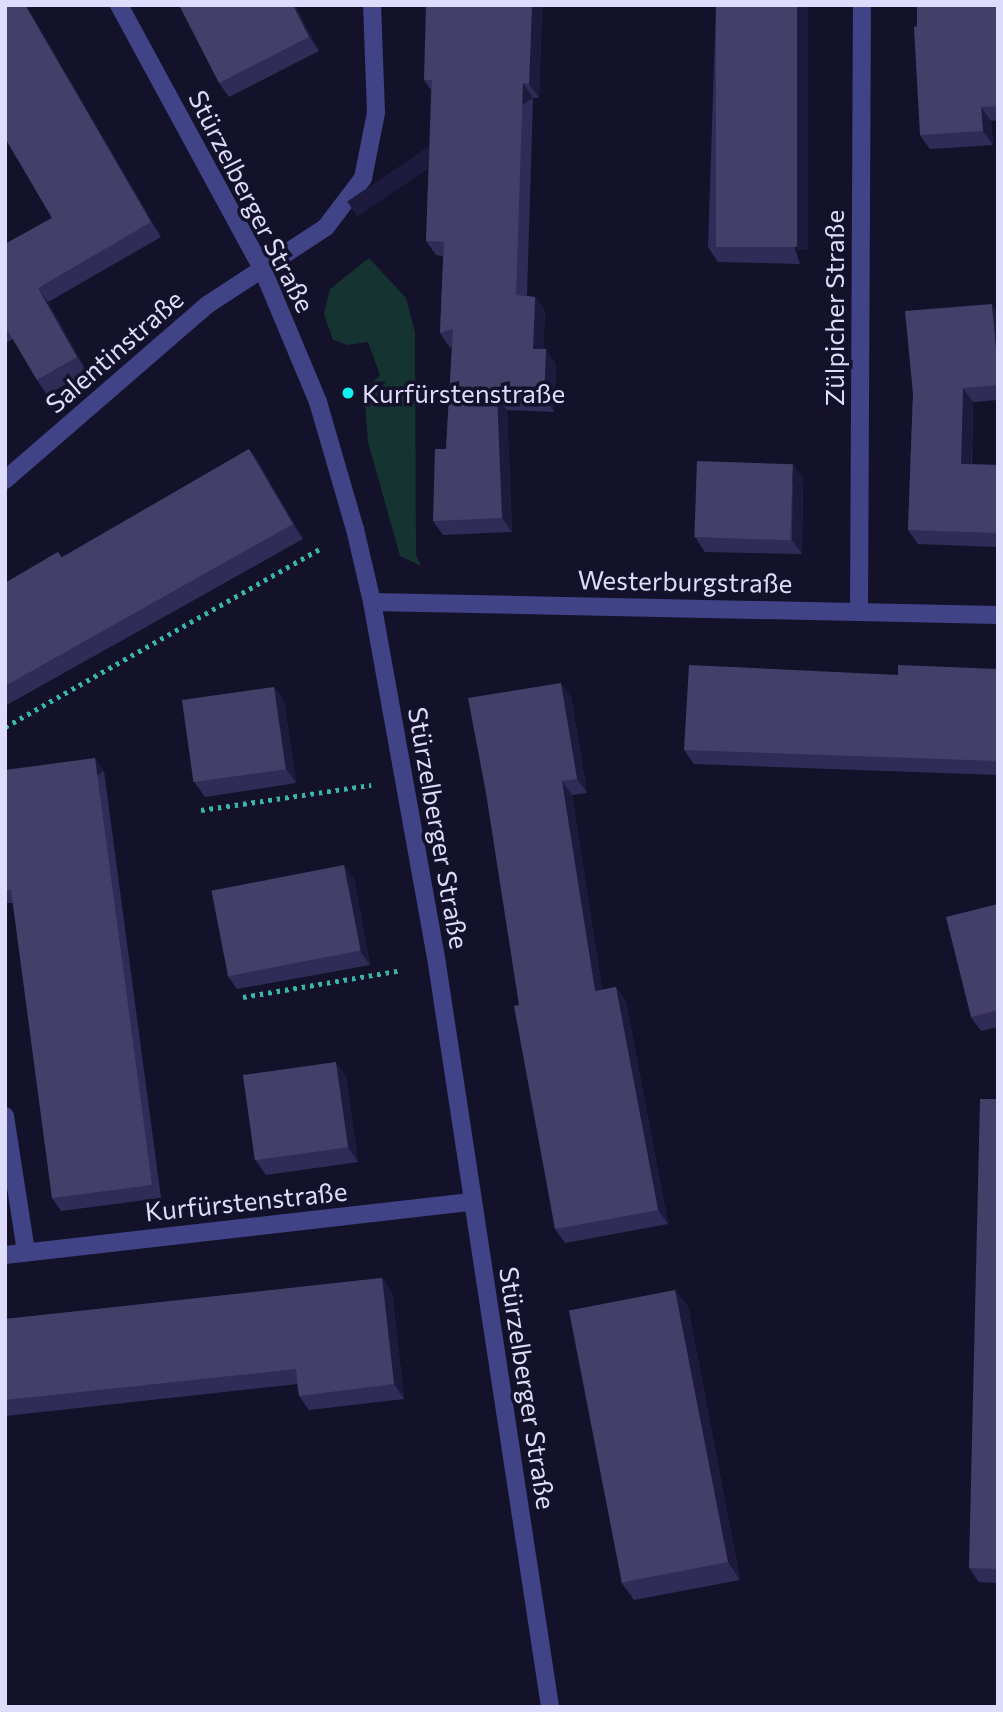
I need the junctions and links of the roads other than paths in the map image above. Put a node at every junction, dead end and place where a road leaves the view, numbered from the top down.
1 (120, 5) edge
2 (372, 5) edge
3 (862, 5) edge
4 (262, 268) junction
5 (5, 480) edge
6 (372, 602) junction
7 (859, 611) junction
8 (998, 615) edge
9 (5, 1116) edge
10 (472, 1202) junction
11 (26, 1252) junction
12 (5, 1255) edge
13 (550, 1707) edge

1 - 4 street, Stürzelberger Straße
2 - 4 street, Salentinstraße
3 - 7 street, Zülpicher Straße
4 - 5 street, Salentinstraße
4 - 6 street, Stürzelberger Straße
6 - 7 street, Westerburgstraße
6 - 10 street, Stürzelberger Straße
7 - 8 street, Westerburgstraße
9 - 11 street
10 - 11 street, Kurfürstenstraße
10 - 13 street, Stürzelberger Straße
11 - 12 street, Kurfürstenstraße

